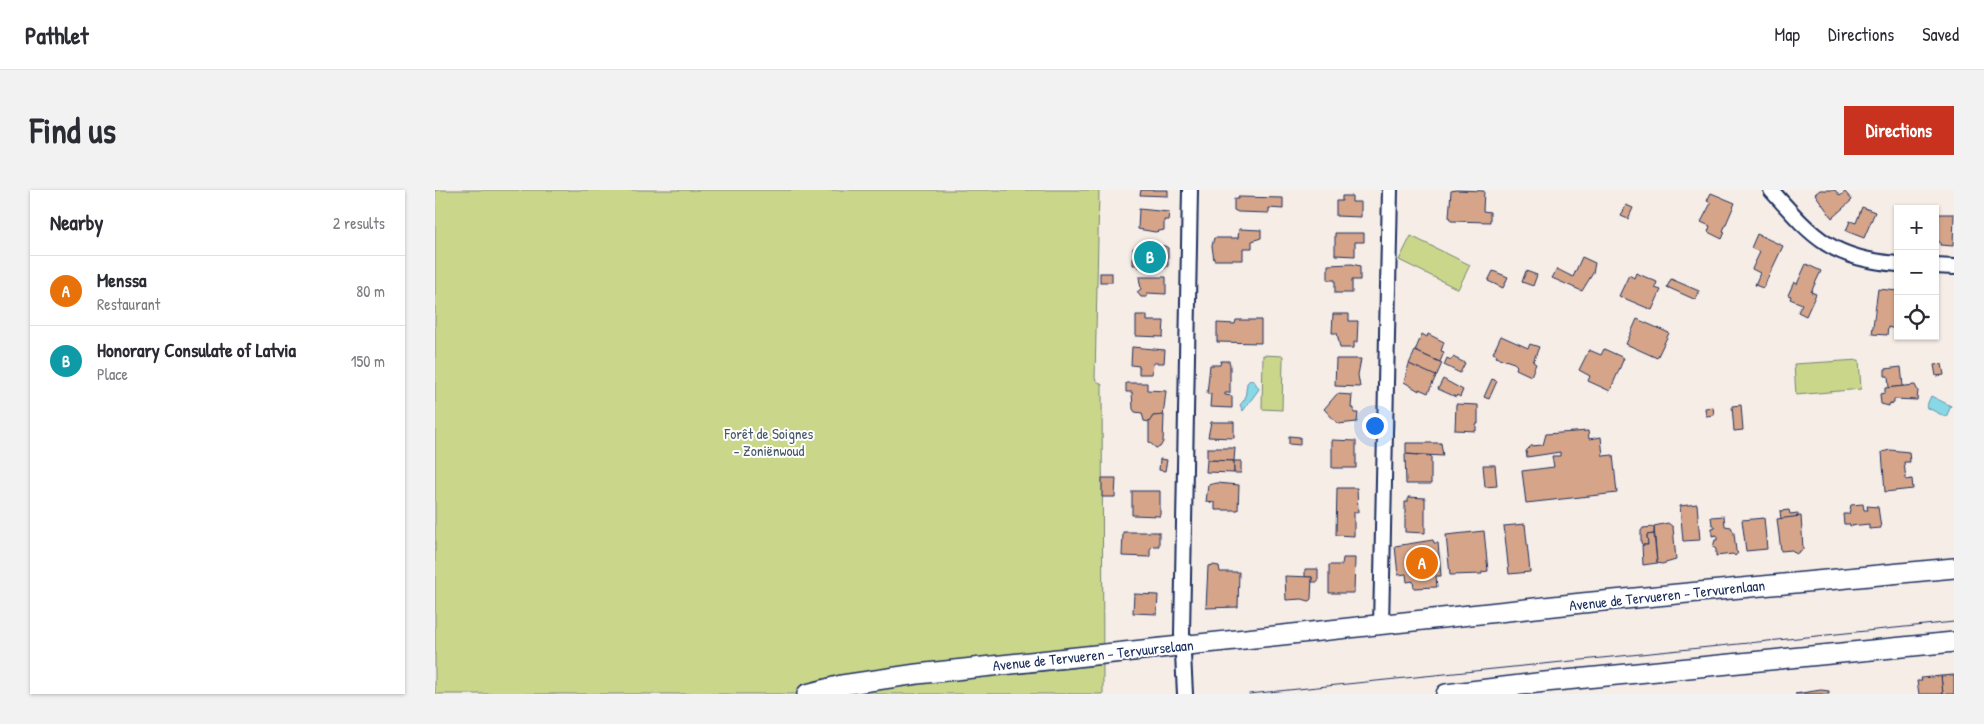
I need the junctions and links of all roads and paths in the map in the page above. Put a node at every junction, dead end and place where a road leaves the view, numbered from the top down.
1 (1190, 190) edge
2 (1390, 190) edge
3 (1771, 190) edge
4 (1894, 264) edge
5 (1939, 266) edge
6 (1954, 268) edge
7 (1954, 568) edge
8 (1381, 626) junction
9 (1954, 642) edge
10 (1182, 646) junction
11 (1545, 682) junction
12 (1460, 693) edge
13 (807, 694) edge
14 (1185, 694) edge
15 (1522, 694) edge

1 - 10 street
2 - 8 street
3 - 4 street
5 - 6 street
7 - 8 main road, Avenue de Tervueren - Tervurenlaan
8 - 10 main road, Avenue de Tervueren - Tervuurselaan
9 - 11 main road
10 - 13 main road, Avenue de Tervueren - Tervuurselaan
10 - 14 street
11 - 12 main road
11 - 15 street

